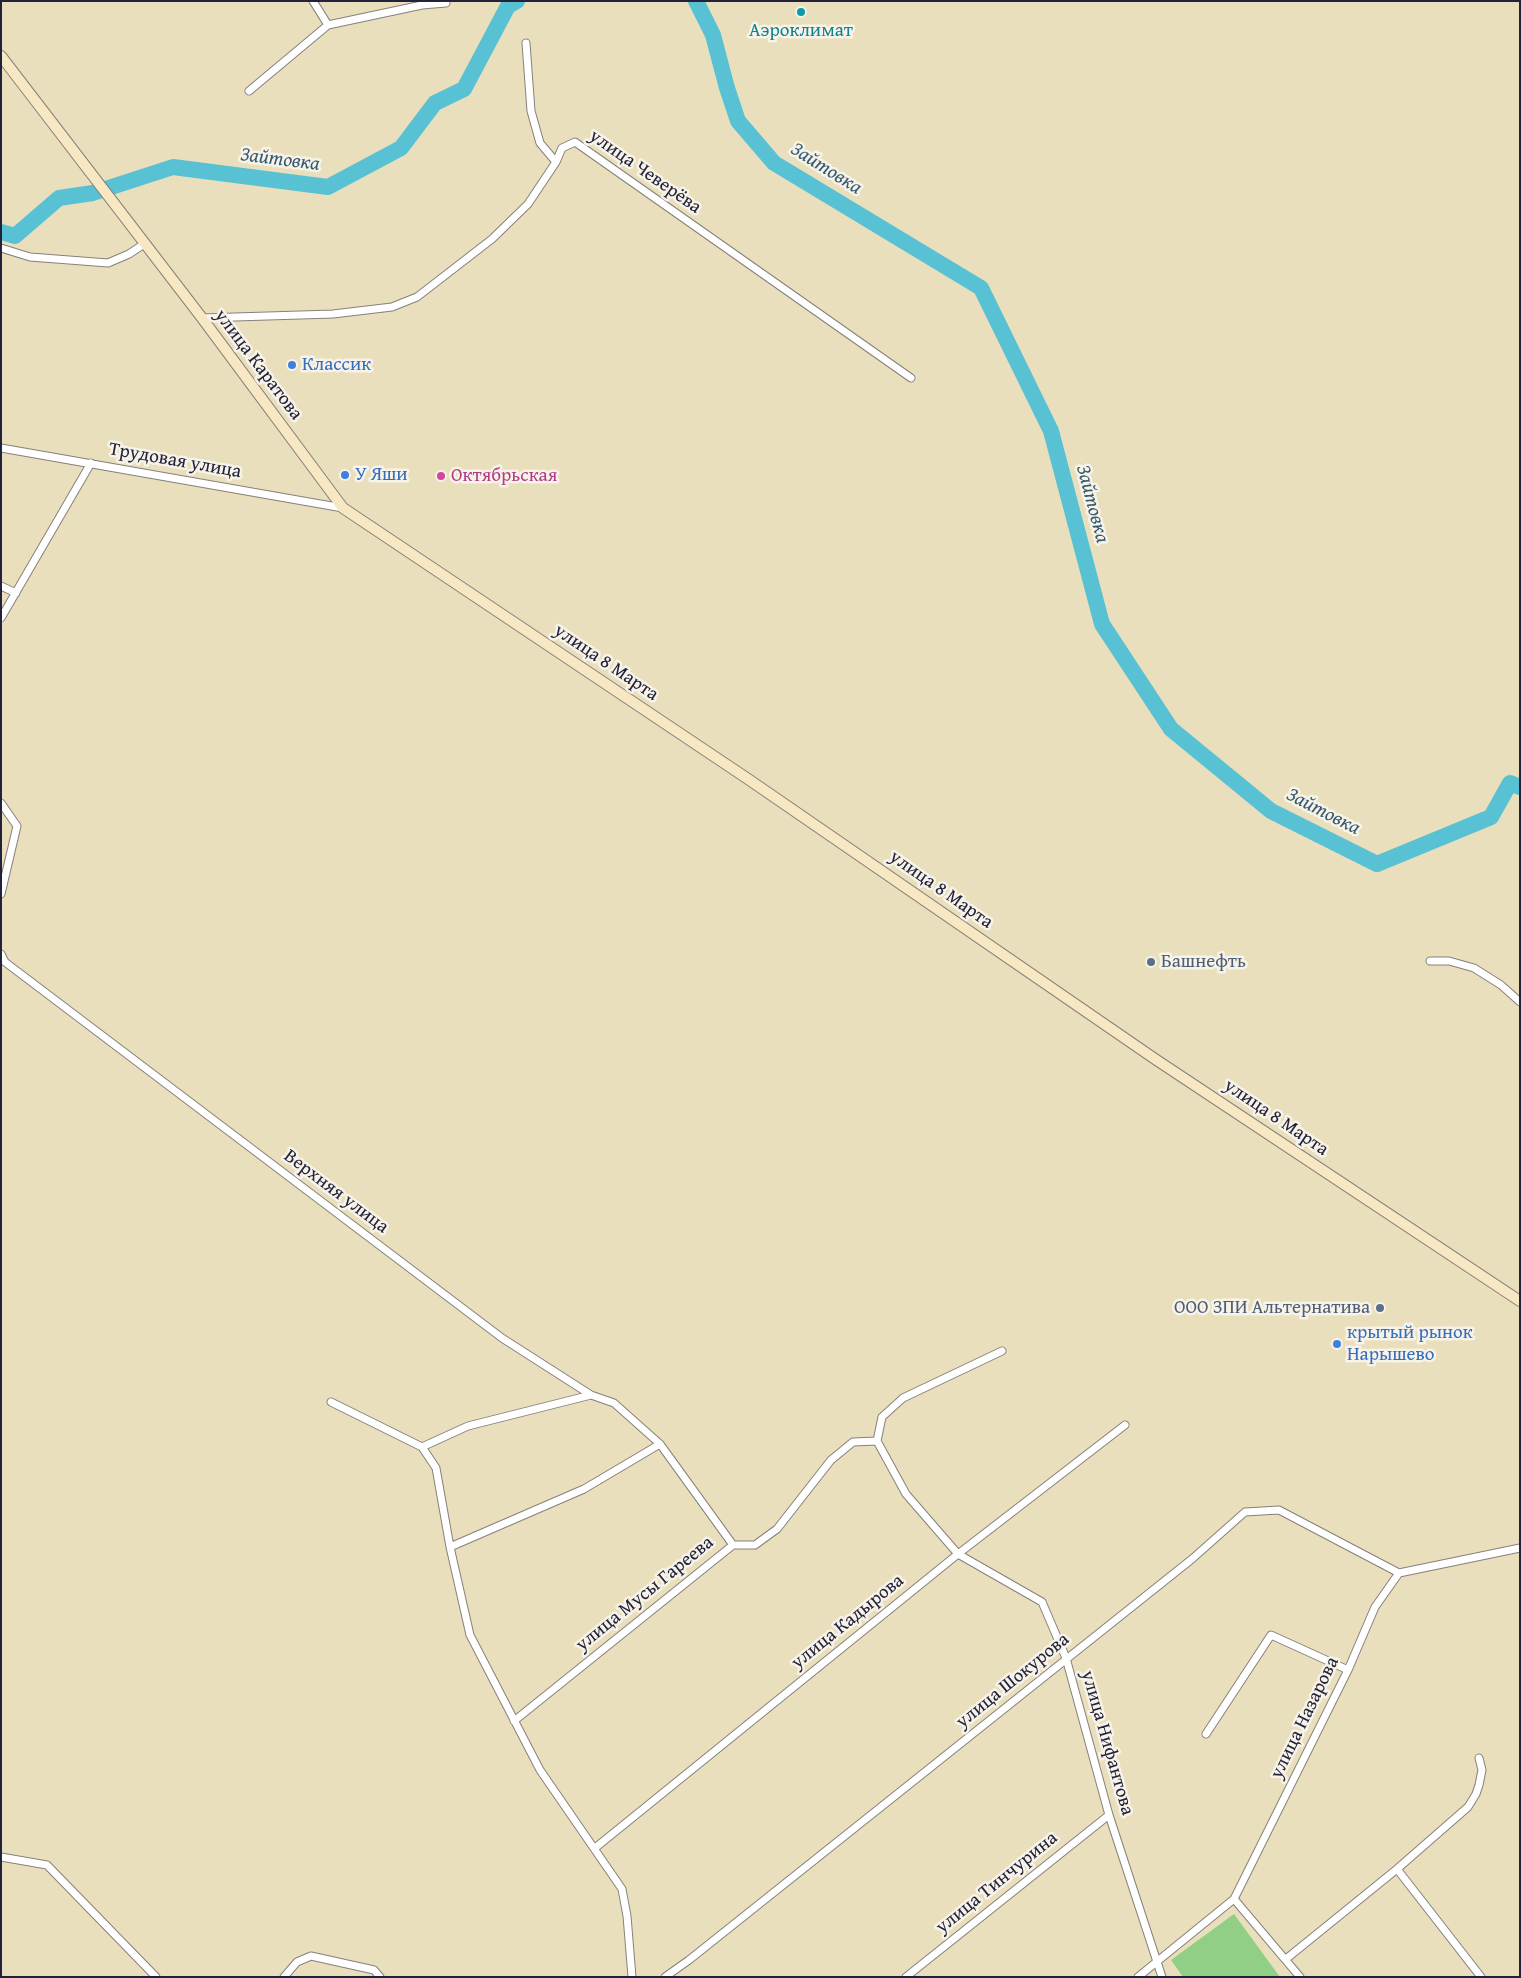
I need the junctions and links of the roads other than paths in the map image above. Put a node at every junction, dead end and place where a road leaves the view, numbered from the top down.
1 (312, 1) edge
2 (446, 3) dead end
3 (328, 25) junction
4 (526, 43) dead end
5 (1, 56) edge
6 (249, 91) dead end
7 (556, 162) junction
8 (144, 244) junction
9 (1, 248) edge
10 (202, 318) junction
11 (911, 378) dead end
12 (1, 448) edge
13 (91, 463) junction
14 (343, 508) junction
15 (1, 586) edge
16 (16, 593) junction
17 (1, 618) edge
18 (1, 803) edge
19 (1, 894) edge
20 (1, 954) edge
21 (1430, 961) dead end
22 (1520, 1002) edge
23 (1520, 1301) edge
24 (1002, 1351) dead end
25 (590, 1395) junction
26 (331, 1402) dead end
27 (1125, 1425) dead end
28 (877, 1441) junction
29 (660, 1444) junction
30 (422, 1447) junction
31 (733, 1545) junction
32 (450, 1547) junction
33 (1520, 1548) edge
34 (958, 1554) junction
35 (1399, 1573) junction
36 (1066, 1658) junction
37 (1348, 1670) junction
38 (514, 1721) junction
39 (1206, 1734) dead end
40 (1479, 1758) dead end
41 (1109, 1814) junction
42 (595, 1848) junction
43 (1, 1856) edge
44 (1397, 1869) junction
45 (1234, 1899) junction
46 (1286, 1958) junction
47 (1157, 1962) junction
48 (156, 1977) edge
49 (284, 1977) edge
50 (380, 1977) edge
51 (632, 1977) edge
52 (665, 1977) edge
53 (906, 1977) edge
54 (1138, 1977) edge
55 (1162, 1977) edge
56 (1300, 1977) edge
57 (1481, 1977) edge

1 - 3 street
2 - 3 street
3 - 6 street
4 - 7 street
5 - 8 main road, улица Каратова
7 - 10 street, улица Чеверёва
7 - 11 street, улица Чеверёва
8 - 9 street
8 - 10 main road, улица Каратова
10 - 14 main road, улица Каратова
12 - 13 street, Трудовая улица
13 - 14 street, Трудовая улица
13 - 16 street
14 - 23 main road, улица 8 Марта
15 - 16 street
16 - 17 street
18 - 19 street
20 - 25 street, Верхняя улица
21 - 22 street
24 - 28 street
25 - 29 street, Верхняя улица
25 - 30 street
26 - 30 street
27 - 34 street, улица Кадырова
28 - 31 street, улица Мусы Гареева
28 - 34 street, улица Нифантова
29 - 31 street, Верхняя улица
29 - 32 street
30 - 32 street
31 - 38 street, улица Мусы Гареева
32 - 38 street
33 - 35 street
34 - 36 street, улица Нифантова
34 - 42 street, улица Кадырова
35 - 36 street, улица Шокурова
35 - 37 street, улица Назарова
36 - 41 street, улица Нифантова
36 - 52 street, улица Шокурова
37 - 39 street
37 - 45 street, улица Назарова
38 - 42 street
40 - 44 street
41 - 47 street, улица Нифантова
41 - 53 street, улица Тинчурина
42 - 51 street
43 - 48 street
44 - 46 street
44 - 57 street
45 - 46 street
45 - 47 street
46 - 56 street
47 - 54 street
47 - 55 street, улица Нифантова
49 - 50 street

